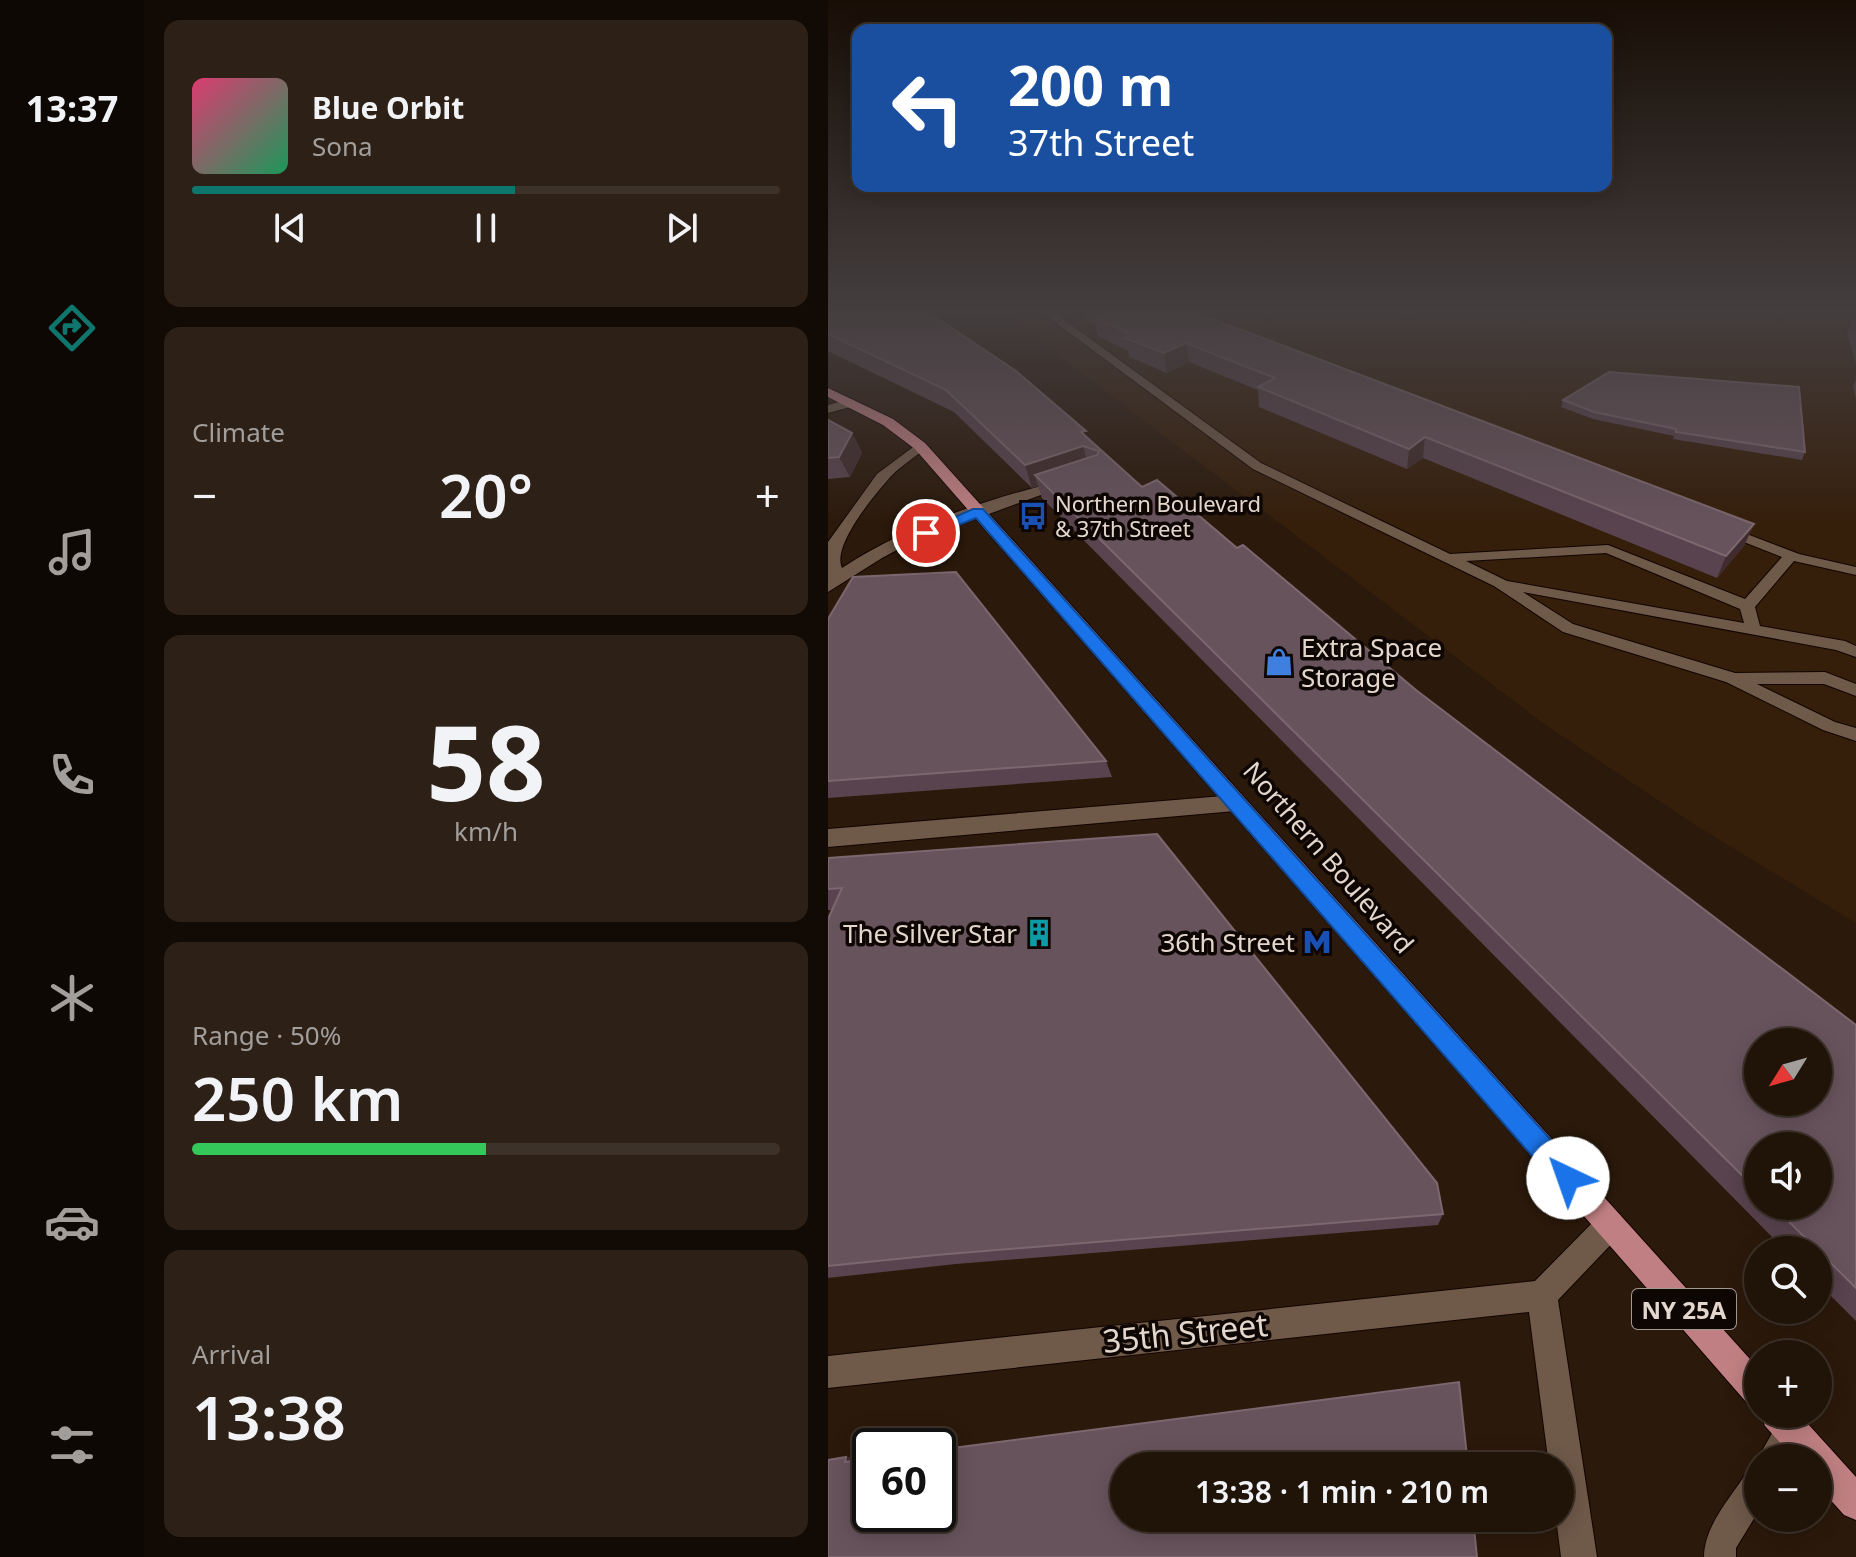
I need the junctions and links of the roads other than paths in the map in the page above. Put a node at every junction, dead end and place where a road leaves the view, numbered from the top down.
1 (1140, 381) edge
2 (828, 392) edge
3 (850, 403) junction
4 (828, 409) edge
5 (920, 446) junction
6 (1080, 479) edge
7 (978, 512) junction
8 (1708, 523) edge
9 (1791, 556) junction
10 (1449, 558) junction
11 (1856, 571) edge
12 (831, 581) edge
13 (1499, 583) junction
14 (1747, 606) junction
15 (1754, 630) junction
16 (1856, 652) edge
17 (1732, 678) junction
18 (1856, 690) edge
19 (1856, 735) edge
20 (1235, 803) junction
21 (828, 838) edge
22 (1610, 1225) junction
23 (1542, 1295) junction
24 (828, 1372) edge
25 (1744, 1376) edge
26 (1789, 1428) edge
27 (1804, 1444) edge
28 (1832, 1476) edge
29 (1856, 1503) edge
30 (1744, 1505) edge
31 (1579, 1557) edge
32 (1720, 1557) edge

1 - 10 lane
2 - 3 main road, Northern Boulevard / NY 25A
3 - 4 street
3 - 5 main road, Northern Boulevard / NY 25A
5 - 7 main road, Northern Boulevard / NY 25A
5 - 12 street
6 - 7 street
7 - 12 street
7 - 20 main road, Northern Boulevard / NY 25A
8 - 9 lane
9 - 11 lane
9 - 14 lane
10 - 13 lane
10 - 14 lane
13 - 15 lane
13 - 17 lane
14 - 15 lane
15 - 16 lane
17 - 18 lane
17 - 19 lane
20 - 21 street
20 - 22 main road, Northern Boulevard / NY 25A
22 - 23 street
22 - 25 main road, Northern Boulevard / NY 25A
23 - 24 street, 35th Street
23 - 31 street
26 - 27 main road
28 - 29 main road
30 - 32 lane

